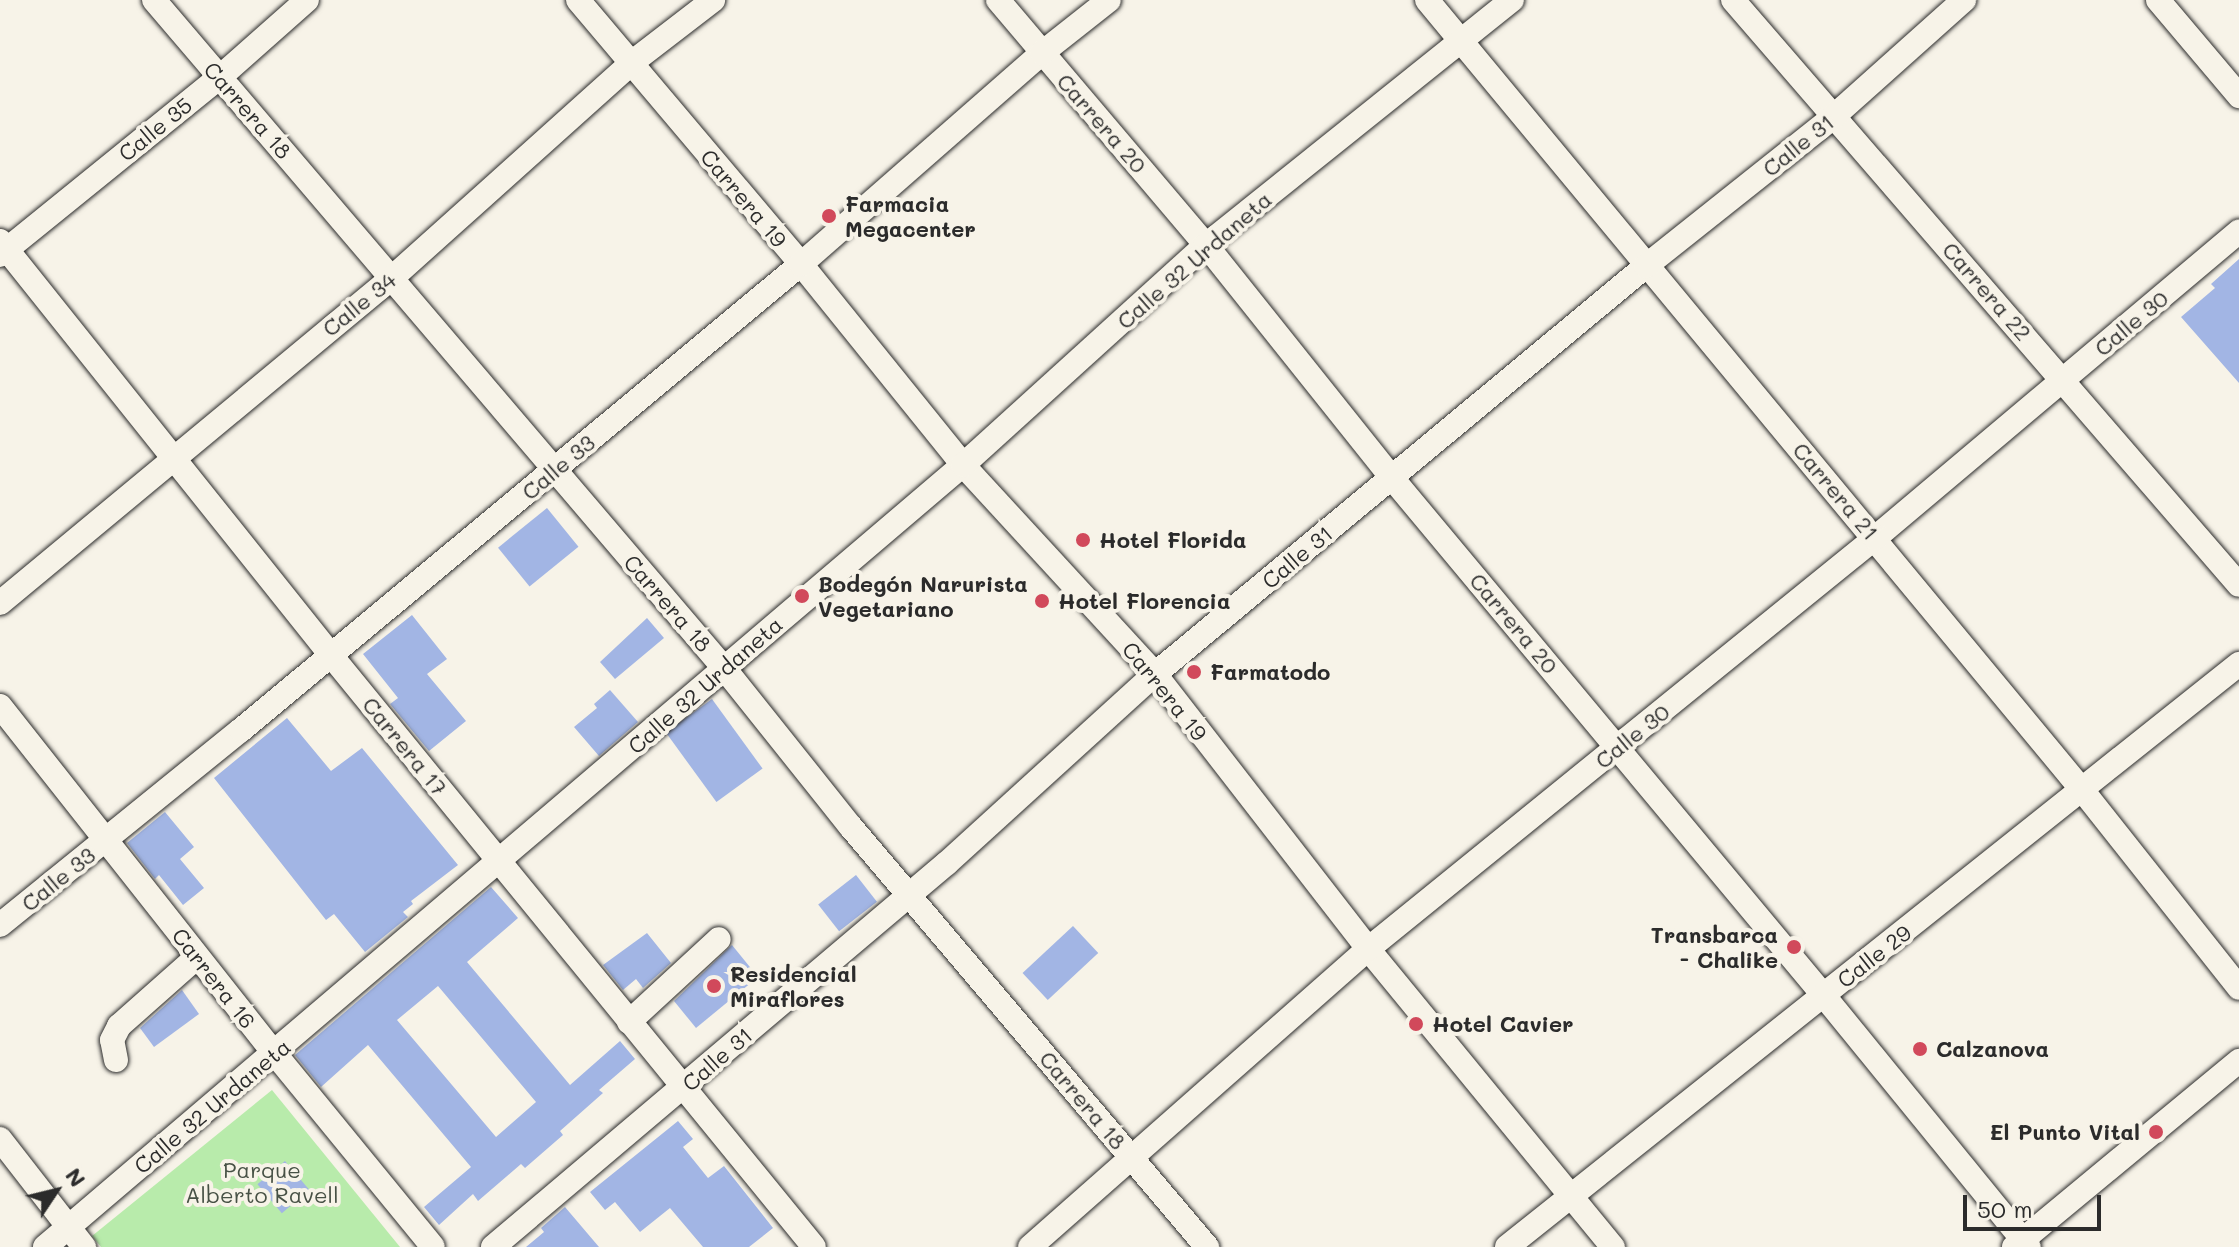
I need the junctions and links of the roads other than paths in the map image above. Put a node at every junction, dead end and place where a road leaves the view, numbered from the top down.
1 (154, 0) edge
2 (307, 0) edge
3 (578, 0) edge
4 (713, 0) edge
5 (998, 0) edge
6 (1109, 0) edge
7 (1427, 0) edge
8 (1512, 0) edge
9 (1733, 0) edge
10 (1964, 0) edge
11 (2158, 0) edge
12 (1462, 43) junction
13 (1042, 53) junction
14 (630, 64) junction
15 (220, 77) junction
16 (2239, 96) edge
17 (1833, 117) junction
18 (2239, 232) edge
19 (1206, 245) junction
20 (2, 248) edge
21 (801, 264) junction
22 (1646, 266) junction
23 (393, 277) junction
24 (2064, 379) junction
25 (173, 457) junction
26 (963, 465) junction
27 (553, 471) junction
28 (1392, 478) junction
29 (1875, 538) junction
30 (2239, 585) edge
31 (0, 603) edge
32 (330, 654) junction
33 (2239, 664) edge
34 (724, 668) junction
35 (1155, 674) junction
36 (0, 706) edge
37 (1618, 748) junction
38 (2083, 791) junction
39 (105, 841) junction
40 (500, 862) junction
41 (909, 894) junction
42 (0, 925) edge
43 (719, 939) dead end
44 (1368, 949) junction
45 (197, 957) junction
46 (2239, 988) edge
47 (1824, 996) junction
48 (629, 1022) junction
49 (275, 1054) junction
50 (116, 1060) dead end
51 (2239, 1061) edge
52 (684, 1088) junction
53 (0, 1139) edge
54 (1134, 1159) junction
55 (1569, 1195) junction
56 (68, 1227) junction
57 (2022, 1245) edge
58 (45, 1247) edge
59 (84, 1247) edge
60 (433, 1247) edge
61 (493, 1247) edge
62 (814, 1247) edge
63 (1030, 1247) edge
64 (1207, 1247) edge
65 (1507, 1247) edge
66 (1613, 1247) edge

1 - 15 street, Carrera 18
2 - 15 street, Calle 35
3 - 14 street, Carrera 19
4 - 14 street, Calle 34
5 - 13 street, Carrera 20
6 - 13 street, Calle 33
7 - 12 street, Carrera 21
8 - 12 street, Calle 32 Urdaneta
9 - 17 street, Carrera 22
10 - 17 street, Calle 31
11 - 16 street
12 - 19 street, Calle 32 Urdaneta
12 - 22 street, Carrera 21
13 - 19 street, Carrera 20
13 - 21 street, Calle 33
14 - 21 street, Carrera 19
14 - 23 street, Calle 34
15 - 20 street, Calle 35
15 - 23 street, Carrera 18
17 - 22 street, Calle 31
17 - 24 street, Carrera 22
18 - 24 street, Calle 30
19 - 26 street, Calle 32 Urdaneta
19 - 28 street, Carrera 20
20 - 25 street, Carrera 17
21 - 26 street, Carrera 19
21 - 27 street, Calle 33
22 - 28 street, Calle 31
22 - 29 street, Carrera 21
23 - 25 street, Calle 34
23 - 27 street, Carrera 18
24 - 29 street, Calle 30
24 - 30 street, Carrera 22
25 - 31 street, Calle 34
25 - 32 street, Carrera 17
26 - 34 street, Calle 32 Urdaneta
26 - 35 street, Carrera 19
27 - 32 street, Calle 33
27 - 34 street, Carrera 18
28 - 35 street, Calle 31
28 - 37 street, Carrera 20
29 - 37 street, Calle 30
29 - 38 street, Carrera 21
32 - 39 street, Calle 33
32 - 40 street, Carrera 17
33 - 38 street, Calle 29
34 - 40 street, Calle 32 Urdaneta
34 - 41 street, Carrera 18
35 - 41 street, Calle 31
35 - 44 street, Carrera 19
36 - 39 street, Carrera 16
37 - 44 street, Calle 30
37 - 47 street, Carrera 20
38 - 46 street, Carrera 21
38 - 47 street, Calle 29
39 - 42 street, Calle 33
39 - 45 street, Carrera 16
40 - 48 street, Carrera 17
40 - 49 street, Calle 32 Urdaneta
41 - 52 street, Calle 31
41 - 54 street, Carrera 18
43 - 48 street
44 - 54 street, Calle 30
44 - 55 street, Carrera 19
45 - 49 street, Carrera 16
45 - 50 street
47 - 55 street, Calle 29
47 - 57 street, Carrera 20
48 - 52 street, Carrera 17
49 - 56 street, Calle 32 Urdaneta
49 - 60 street, Carrera 16
51 - 57 street
52 - 61 street, Calle 31
52 - 62 street, Carrera 17
53 - 56 street
54 - 63 street, Calle 30
54 - 64 street, Carrera 18
55 - 65 street, Calle 29
55 - 66 street, Carrera 19
56 - 58 street, Calle 32 Urdaneta
56 - 59 street

